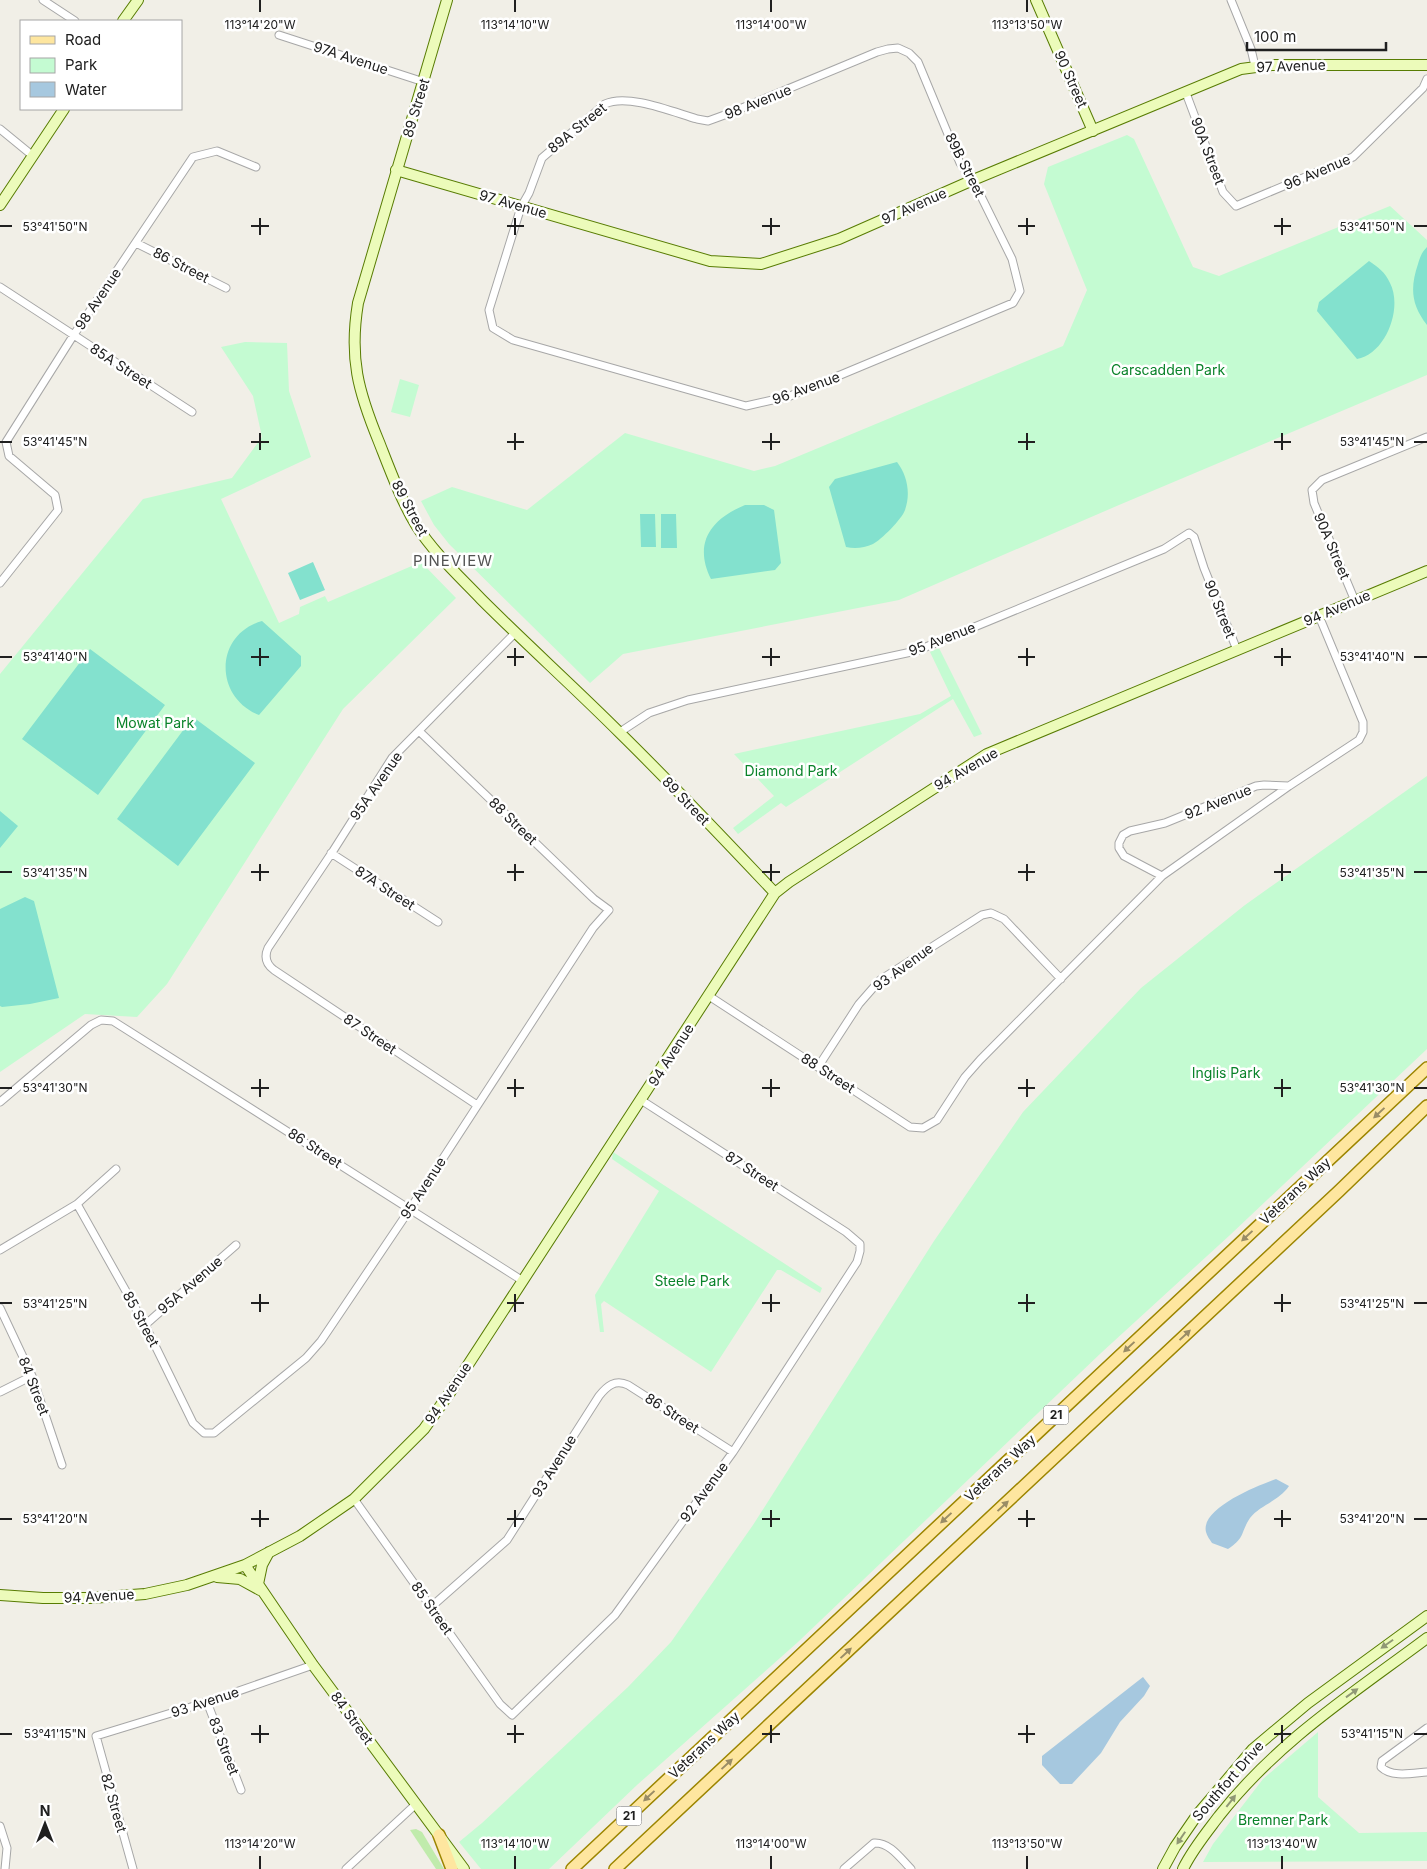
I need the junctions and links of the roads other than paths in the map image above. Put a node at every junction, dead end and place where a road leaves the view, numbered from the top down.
1 (43, 0) edge
2 (138, 0) edge
3 (447, 0) edge
4 (1036, 0) edge
5 (1231, 0) edge
6 (73, 20) edge
7 (124, 20) edge
8 (278, 35) dead end
9 (898, 48) joint
10 (1427, 65) edge
11 (1255, 66) junction
12 (1427, 79) edge
13 (424, 82) junction
14 (1186, 93) junction
15 (615, 100) joint
16 (63, 110) edge
17 (0, 129) edge
18 (1093, 131) junction
19 (33, 156) junction
20 (256, 167) dead end
21 (396, 170) junction
22 (973, 180) junction
23 (0, 205) edge
24 (1236, 206) joint
25 (520, 207) junction
26 (136, 243) junction
27 (0, 287) edge
28 (226, 288) dead end
29 (1020, 290) joint
30 (493, 328) joint
31 (73, 336) junction
32 (192, 412) dead end
33 (1427, 437) edge
34 (1204, 568) joint
35 (1427, 571) edge
36 (0, 583) edge
37 (1355, 600) junction
38 (1319, 616) junction
39 (515, 633) junction
40 (1237, 650) junction
41 (419, 731) junction
42 (620, 732) junction
43 (1289, 786) junction
44 (332, 854) junction
45 (1162, 876) junction
46 (775, 893) junction
47 (609, 910) joint
48 (438, 922) dead end
49 (266, 960) joint
50 (1061, 979) junction
51 (708, 996) junction
52 (818, 1067) junction
53 (1427, 1068) edge
54 (641, 1100) junction
55 (0, 1102) edge
56 (477, 1105) junction
57 (1427, 1106) edge
58 (924, 1128) joint
59 (116, 1170) dead end
60 (77, 1204) junction
61 (410, 1209) junction
62 (860, 1244) joint
63 (236, 1245) dead end
64 (0, 1250) edge
65 (523, 1281) junction
66 (0, 1308) edge
67 (145, 1324) junction
68 (32, 1376) junction
69 (610, 1385) joint
70 (0, 1392) edge
71 (204, 1433) joint
72 (733, 1452) junction
73 (62, 1465) dead end
74 (354, 1499) junction
75 (270, 1552) junction
76 (245, 1565) junction
77 (211, 1577) junction
78 (260, 1588) junction
79 (1, 1595) edge
80 (431, 1607) junction
81 (1427, 1616) edge
82 (1427, 1638) edge
83 (313, 1665) junction
84 (207, 1702) junction
85 (512, 1714) joint
86 (1427, 1728) edge
87 (96, 1736) joint
88 (1427, 1772) edge
89 (241, 1790) dead end
90 (416, 1804) junction
91 (0, 1826) edge
92 (439, 1835) junction
93 (5, 1869) edge
94 (133, 1869) edge
95 (346, 1869) edge
96 (452, 1869) edge
97 (464, 1869) edge
98 (572, 1869) edge
99 (615, 1869) edge
100 (844, 1869) edge
101 (911, 1869) edge
102 (1163, 1869) edge
103 (1183, 1869) edge

1 - 6 street
2 - 7 street
3 - 13 street, 89 Street
4 - 18 street, 90 Street
5 - 11 street
8 - 13 street, 97A Avenue
9 - 15 street, 98 Avenue
9 - 22 street, 89B Street
10 - 11 street, 97 Avenue
11 - 14 street, 97 Avenue
12 - 24 street, 96 Avenue
13 - 21 street, 89 Street
14 - 18 street, 97 Avenue
14 - 24 street, 90A Street
15 - 25 street, 89A Street
16 - 19 street
17 - 19 street
18 - 22 street, 97 Avenue
19 - 23 street
20 - 26 street, 98 Avenue
21 - 25 street, 97 Avenue
21 - 39 street, 89 Street
22 - 25 street, 97 Avenue
22 - 29 street, 89B Street
25 - 30 street, 89A Street
26 - 28 street, 86 Street
26 - 31 street, 98 Avenue
27 - 31 street, 85A Street
29 - 30 street, 96 Avenue
31 - 32 street, 85A Street
31 - 36 street, 98 Avenue
33 - 37 street, 90A Street
34 - 40 street, 90 Street
34 - 42 street, 95 Avenue
35 - 37 street, 94 Avenue
37 - 38 street, 94 Avenue
38 - 40 street, 94 Avenue
38 - 43 street
39 - 41 street, 95A Avenue
39 - 42 street, 89 Street
40 - 46 street, 94 Avenue
41 - 44 street, 95A Avenue
41 - 47 street, 88 Street
42 - 46 street, 89 Street
43 - 45 street, 92 Avenue
43 - 45 street, 92 Avenue
44 - 48 street, 87A Street
44 - 49 street, 95A Avenue
45 - 50 street, 92 Avenue
46 - 51 street, 94 Avenue
47 - 56 street, 95 Avenue
49 - 56 street, 87 Street
50 - 52 street, 93 Avenue
50 - 58 street, 92 Avenue
51 - 52 street, 88 Street
51 - 54 street, 94 Avenue
52 - 58 street, 88 Street
53 -> 98 main road, Veterans Way / 21
54 - 62 street, 87 Street
54 - 65 street, 94 Avenue
55 - 61 street, 86 Street
56 - 61 street, 95 Avenue
99 -> 57 main road, 21
59 - 60 street
60 - 64 street
60 - 67 street, 85 Street
61 - 65 street, 86 Street
61 - 71 street, 95 Avenue
62 - 72 street, 92 Avenue
63 - 67 street, 95A Avenue
65 - 74 street, 94 Avenue
66 - 68 street, 84 Street
67 - 71 street, 85 Street
68 - 70 street
68 - 73 street, 84 Street
69 - 72 street, 86 Street
69 - 80 street, 93 Avenue
72 - 85 street, 92 Avenue
74 - 75 street, 94 Avenue
74 - 80 street, 85 Street
75 - 76 street, 94 Avenue
75 - 78 street
76 - 77 street, 94 Avenue
76 - 78 street, 84 Street
77 - 78 street
77 - 79 street, 94 Avenue
78 - 83 street, 84 Street
80 - 85 street, 85 Street
81 -> 102 street, Southfort Drive
103 -> 82 street, Southfort Drive
83 - 84 street, 93 Avenue
83 - 90 street, 84 Street
84 - 87 street, 93 Avenue
84 - 89 street, 83 Street
86 - 88 street
87 - 94 street, 82 Street
90 - 92 street, 84 Street
90 - 95 street
91 - 93 street
92 - 96 main road
92 - 97 street, 84 Street
100 - 101 street

